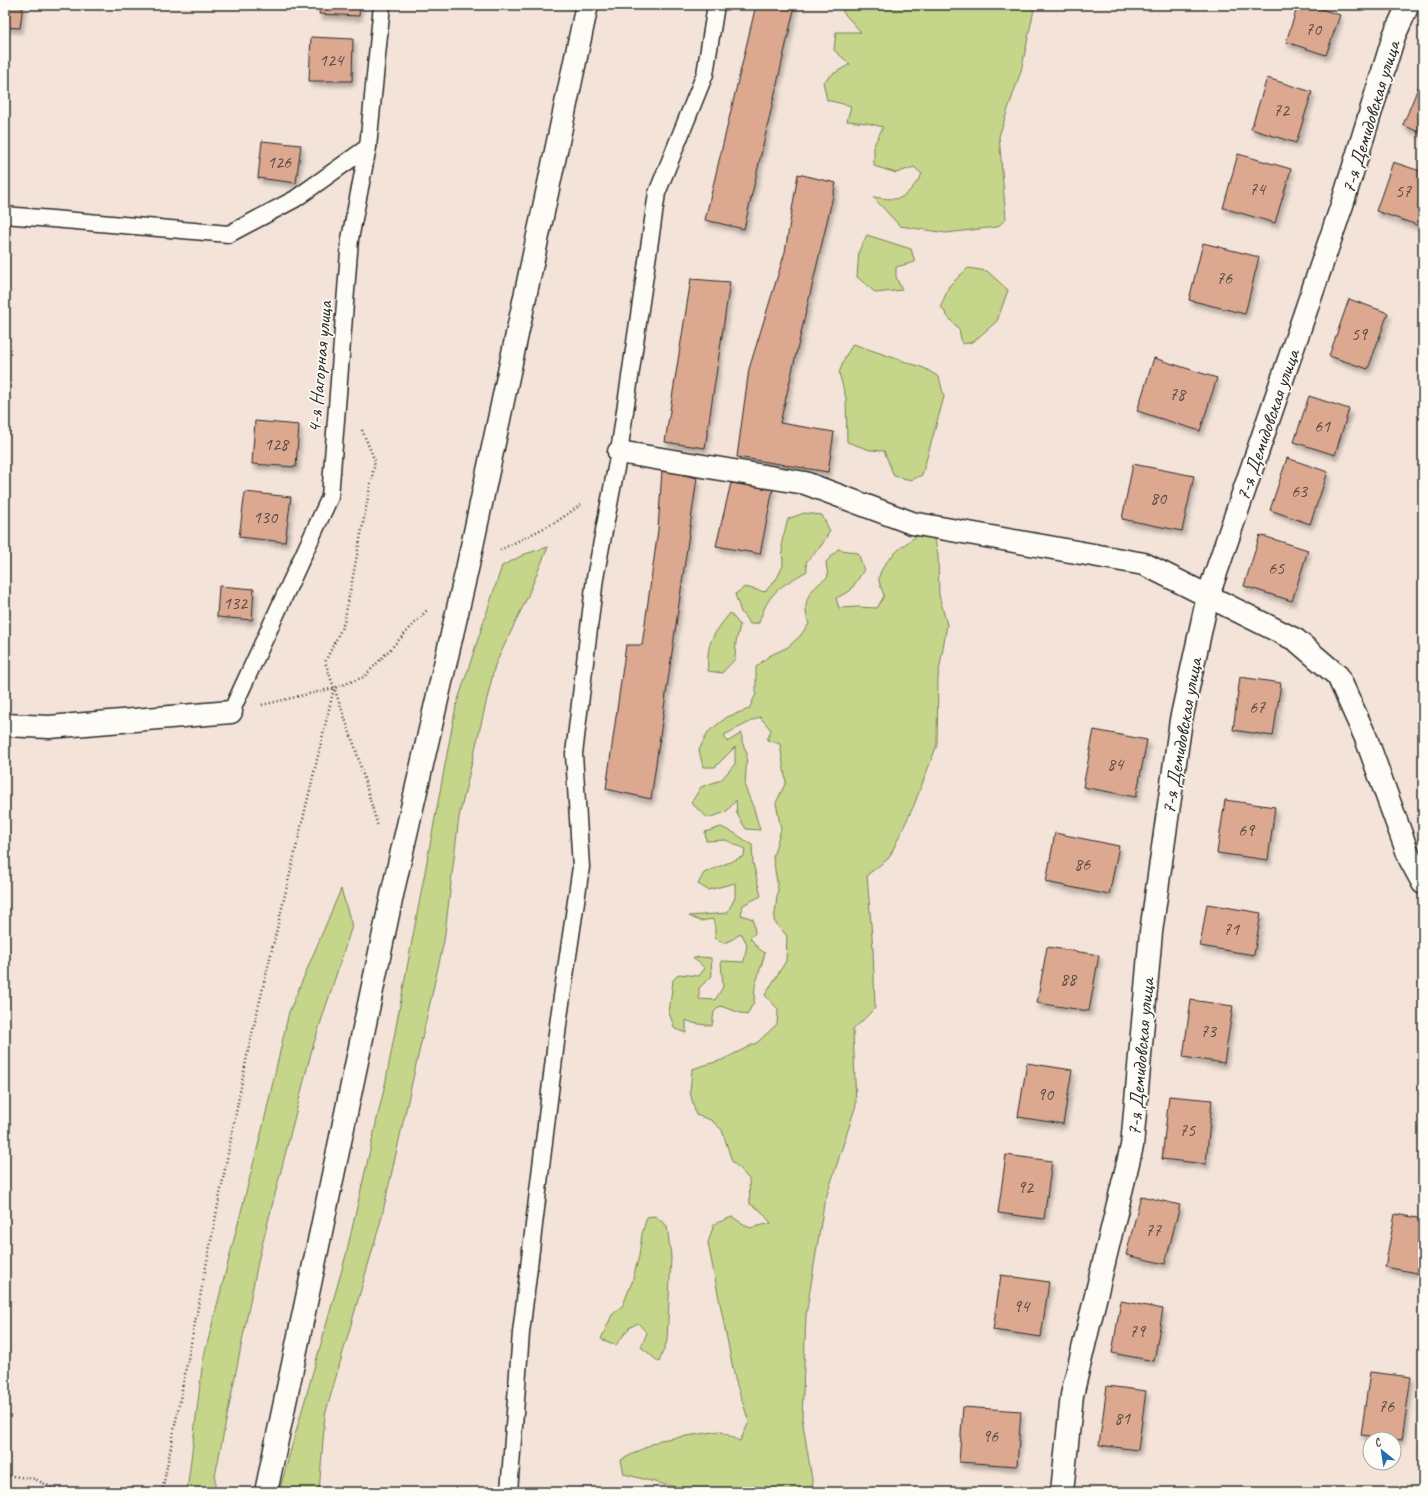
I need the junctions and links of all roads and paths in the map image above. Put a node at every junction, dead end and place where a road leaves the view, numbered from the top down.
1 (382, 5) edge
2 (587, 5) edge
3 (716, 5) edge
4 (1408, 5) edge
5 (368, 146) junction
6 (5, 215) edge
7 (360, 426) dead end
8 (619, 452) junction
9 (1208, 596) junction
10 (334, 688) junction
11 (231, 712) joint
12 (5, 725) edge
13 (379, 832) dead end
14 (1423, 883) edge
15 (5, 1475) edge
16 (61, 1492) edge
17 (162, 1492) edge
18 (266, 1492) edge
19 (509, 1492) edge
20 (1062, 1492) edge

1 - 5 lane, 4-я Нагорная улица
2 - 18 street
3 - 8 lane
4 - 9 street, 7-я Демидовская улица
5 - 6 lane
5 - 11 lane, 4-я Нагорная улица
7 - 10 path
8 - 9 street
8 - 19 lane
9 - 14 street
9 - 20 street, 7-я Демидовская улица
10 - 13 path
10 - 17 path
11 - 12 street
15 - 16 path

